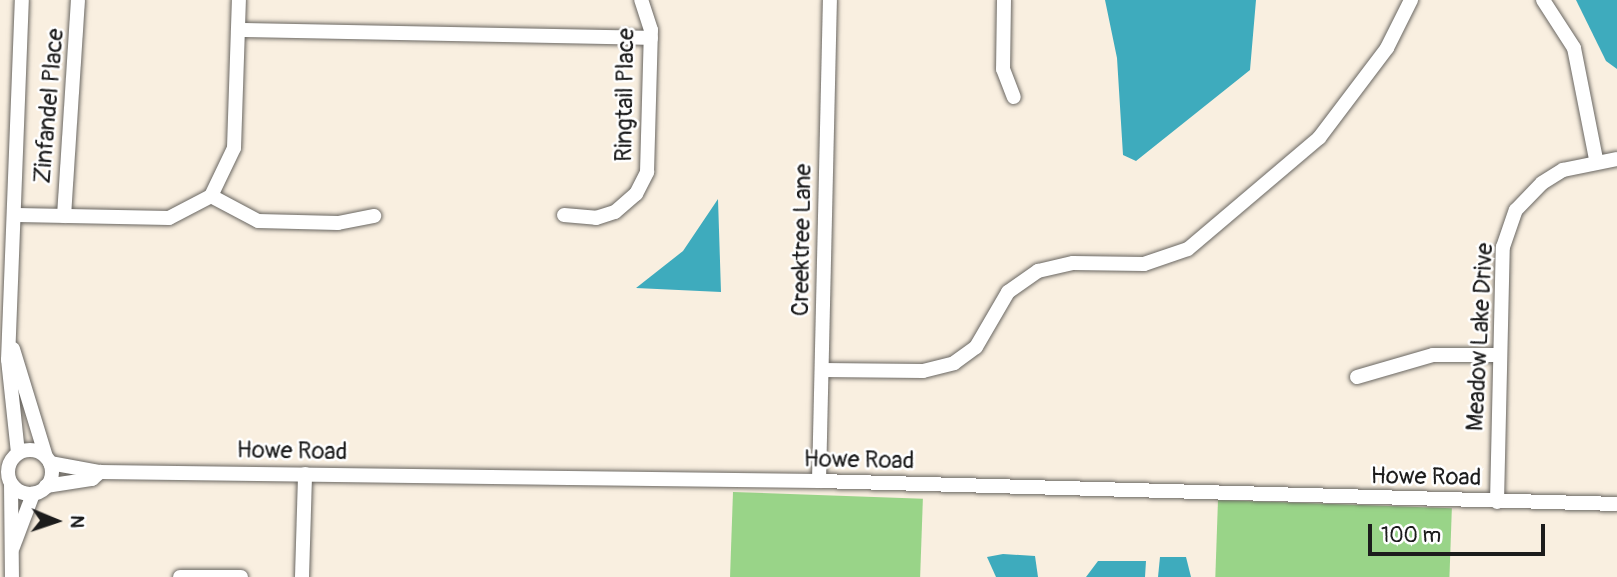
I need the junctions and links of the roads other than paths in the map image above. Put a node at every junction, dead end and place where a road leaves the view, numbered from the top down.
1 (22, 0) edge
2 (78, 0) edge
3 (239, 0) edge
4 (641, 0) edge
5 (830, 0) edge
6 (1004, 0) edge
7 (1411, 0) edge
8 (1543, 0) edge
9 (238, 30) junction
10 (651, 38) junction
11 (1014, 97) dead end
12 (1596, 159) junction
13 (1617, 159) edge
14 (211, 196) junction
15 (17, 215) junction
16 (565, 215) dead end
17 (64, 216) junction
18 (374, 216) dead end
19 (13, 349) junction
20 (1499, 355) junction
21 (822, 370) junction
22 (1357, 376) dead end
23 (18, 453) junction
24 (48, 460) junction
25 (4, 466) edge
26 (100, 472) junction
27 (305, 474) junction
28 (819, 481) junction
29 (11, 484) junction
30 (46, 486) junction
31 (33, 494) junction
32 (1497, 502) junction
33 (1617, 504) edge
34 (13, 547) junction
35 (12, 577) edge
36 (180, 577) edge
37 (241, 577) edge
38 (302, 577) edge

1 - 15 street
2 - 17 street, Zinfandel Place
3 - 9 street
4 - 10 street, Ringtail Place
5 - 21 street, Creektree Lane
6 - 11 street
7 - 21 street
8 - 12 street
9 - 10 street
9 - 14 street
10 - 16 street, Ringtail Place
12 - 13 street, Meadow Lake Drive
12 - 20 street, Meadow Lake Drive
14 - 17 street
14 - 18 street
15 - 17 street
15 - 19 street
19 - 23 street
19 - 24 street
20 - 22 street
20 - 32 street, Meadow Lake Drive
21 - 28 street, Creektree Lane
23 - 24 street
23 - 25 street
24 - 26 street, Howe Road
24 - 30 street
25 - 29 street
26 - 27 street, Howe Road
26 - 30 street, Howe Road
27 - 28 street, Howe Road
27 - 38 street
28 - 32 street, Howe Road
29 - 31 street
29 - 34 street
30 - 31 street
31 - 34 street
32 - 33 street, Howe Road
34 - 35 street
36 - 37 street

